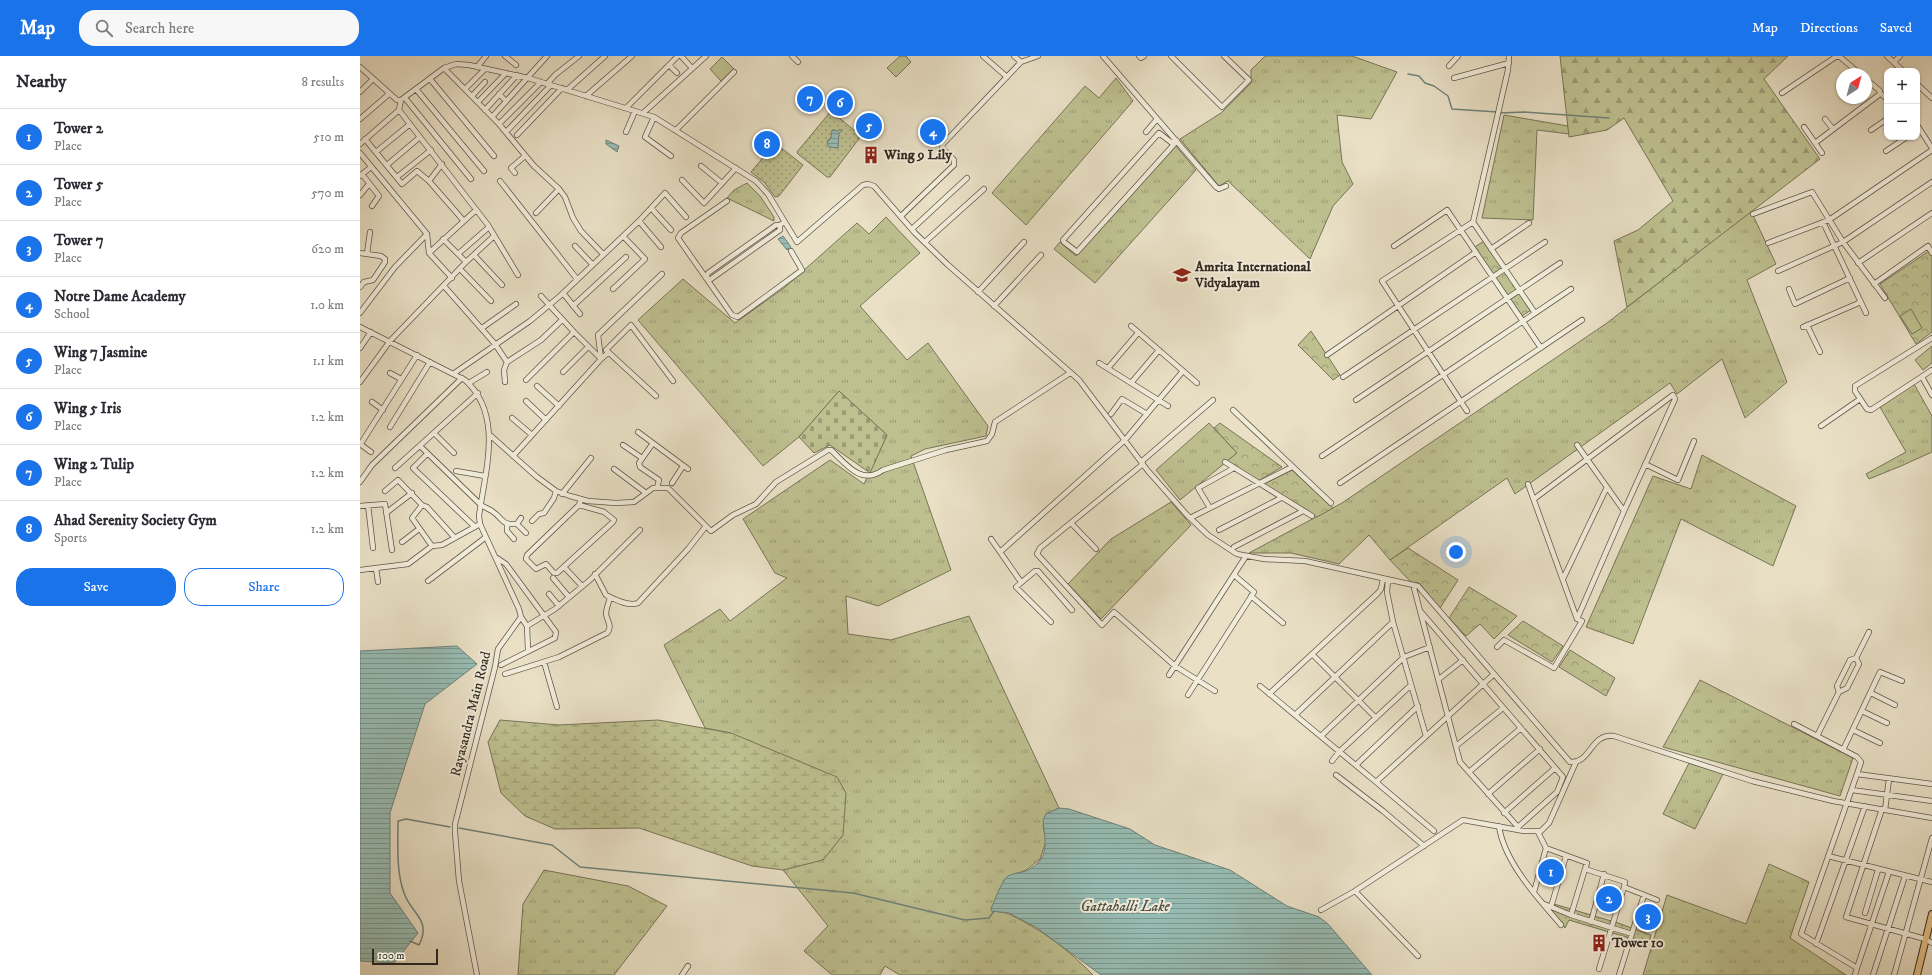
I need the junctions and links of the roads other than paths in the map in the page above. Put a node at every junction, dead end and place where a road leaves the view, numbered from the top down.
1 (486, 56) edge
2 (505, 56) edge
3 (547, 56) edge
4 (579, 56) edge
5 (605, 56) edge
6 (632, 56) edge
7 (679, 56) edge
8 (706, 56) edge
9 (792, 56) edge
10 (983, 56) edge
11 (1014, 56) edge
12 (1038, 56) edge
13 (1103, 56) edge
14 (1139, 56) edge
15 (1144, 56) edge
16 (1171, 56) edge
17 (1224, 56) edge
18 (1458, 56) edge
19 (1509, 56) edge
20 (1838, 56) edge
21 (1887, 56) edge
22 (1900, 56) edge
23 (798, 62) dead end
24 (1021, 62) junction
25 (1894, 62) junction
26 (1509, 63) junction
27 (516, 65) dead end
28 (668, 65) junction
29 (1449, 66) dead end
30 (360, 67) edge
31 (477, 67) junction
32 (444, 68) junction
33 (692, 68) junction
34 (1853, 68) edge
35 (1900, 68) edge
36 (485, 69) junction
37 (734, 72) dead end
38 (506, 73) junction
39 (677, 73) dead end
40 (517, 76) junction
41 (1007, 77) junction
42 (528, 78) junction
43 (1454, 78) dead end
44 (430, 79) junction
45 (374, 80) junction
46 (485, 82) dead end
47 (541, 82) junction
48 (549, 84) junction
49 (1872, 85) edge
50 (1920, 87) edge
51 (465, 89) junction
52 (564, 89) junction
53 (416, 90) junction
54 (360, 92) edge
55 (1880, 92) junction
56 (1782, 93) dead end
57 (389, 94) junction
58 (499, 94) junction
59 (472, 96) junction
60 (586, 96) junction
61 (1884, 96) edge
62 (1932, 98) edge
63 (403, 99) junction
64 (504, 99) dead end
65 (478, 102) junction
66 (626, 108) junction
67 (399, 110) junction
68 (485, 110) junction
69 (636, 111) junction
70 (643, 113) junction
71 (492, 117) junction
72 (654, 117) junction
73 (360, 118) edge
74 (1158, 119) junction
75 (1825, 119) dead end
76 (1884, 122) edge
77 (410, 124) junction
78 (499, 124) junction
79 (1804, 127) dead end
80 (1833, 129) junction
81 (676, 130) junction
82 (1872, 130) dead end
83 (1920, 131) edge
84 (506, 132) junction
85 (626, 132) dead end
86 (1146, 132) dead end
87 (516, 135) dead end
88 (420, 137) junction
89 (366, 139) junction
90 (1902, 140) edge
91 (1175, 142) junction
92 (1815, 143) junction
93 (360, 144) edge
94 (1932, 149) edge
95 (431, 150) junction
96 (1886, 151) dead end
97 (376, 152) junction
98 (360, 153) edge
99 (1822, 153) dead end
100 (494, 156) dead end
101 (525, 156) junction
102 (671, 156) dead end
103 (442, 164) junction
104 (387, 165) junction
105 (701, 166) dead end
106 (371, 167) junction
107 (736, 168) junction
108 (484, 172) dead end
109 (515, 173) dead end
110 (361, 175) edge
111 (397, 177) junction
112 (967, 178) dead end
113 (471, 179) dead end
114 (682, 180) dead end
115 (429, 181) junction
116 (500, 181) dead end
117 (1932, 182) edge
118 (722, 183) junction
119 (369, 184) junction
120 (1226, 186) dead end
121 (559, 189) junction
122 (984, 189) dead end
123 (360, 195) edge
124 (727, 200) dead end
125 (372, 206) dead end
126 (651, 208) junction
127 (476, 210) junction
128 (536, 213) dead end
129 (1932, 213) edge
130 (1753, 214) dead end
131 (686, 216) dead end
132 (901, 216) junction
133 (463, 220) junction
134 (1829, 220) junction
135 (639, 221) junction
136 (1473, 222) junction
137 (1823, 222) junction
138 (1529, 223) dead end
139 (782, 224) junction
140 (489, 227) junction
141 (912, 229) junction
142 (671, 230) dead end
143 (1461, 230) junction
144 (370, 232) dead end
145 (427, 234) junction
146 (494, 236) junction
147 (623, 236) junction
148 (443, 239) junction
149 (925, 242) junction
150 (1024, 242) dead end
151 (1545, 242) dead end
152 (1843, 242) junction
153 (1768, 243) dead end
154 (1930, 245) edge
155 (575, 246) dead end
156 (1394, 246) dead end
157 (1834, 246) junction
158 (661, 247) dead end
159 (1491, 249) junction
160 (790, 251) dead end
161 (1476, 252) junction
162 (1932, 252) edge
163 (360, 253) edge
164 (429, 253) junction
165 (367, 254) junction
166 (458, 254) junction
167 (603, 254) junction
168 (474, 255) junction
169 (1040, 255) dead end
170 (626, 257) dead end
171 (466, 262) junction
172 (1560, 263) dead end
173 (1858, 263) junction
174 (592, 264) junction
175 (1505, 268) junction
176 (460, 269) junction
177 (1778, 271) dead end
178 (662, 274) dead end
179 (518, 275) dead end
180 (1492, 277) junction
181 (452, 278) junction
182 (706, 278) junction
183 (1850, 278) junction
184 (577, 279) junction
185 (1874, 284) junction
186 (502, 285) dead end
187 (444, 286) junction
188 (360, 287) edge
189 (613, 289) dead end
190 (1571, 289) dead end
191 (1789, 289) dead end
192 (1520, 290) junction
193 (978, 292) junction
194 (563, 293) junction
195 (541, 296) dead end
196 (1507, 298) junction
197 (1885, 298) dead end
198 (491, 301) dead end
199 (1861, 302) junction
200 (516, 304) dead end
201 (548, 304) junction
202 (573, 306) junction
203 (994, 306) junction
204 (1398, 306) junction
205 (360, 313) edge
206 (1535, 313) junction
207 (1866, 313) dead end
208 (580, 314) dead end
209 (562, 320) junction
210 (1582, 320) dead end
211 (1523, 321) junction
212 (1131, 326) dead end
213 (360, 327) edge
214 (482, 328) junction
215 (1414, 330) junction
216 (370, 332) junction
217 (574, 332) junction
218 (1138, 332) junction
219 (1932, 338) edge
220 (390, 341) junction
221 (495, 344) junction
222 (588, 347) junction
223 (360, 348) edge
224 (1541, 348) junction
225 (1159, 350) junction
226 (1428, 352) junction
227 (1820, 352) dead end
228 (608, 353) junction
229 (417, 355) junction
230 (1327, 355) dead end
231 (601, 358) junction
232 (430, 362) junction
233 (507, 362) junction
234 (1099, 363) dead end
235 (1108, 368) junction
236 (1932, 370) edge
237 (1183, 371) junction
238 (487, 372) dead end
239 (563, 372) dead end
240 (1070, 372) junction
241 (390, 373) dead end
242 (453, 374) junction
243 (1443, 375) junction
244 (1343, 377) dead end
245 (1922, 377) junction
246 (462, 378) junction
247 (401, 379) junction
248 (526, 380) dead end
249 (673, 381) dead end
250 (360, 382) edge
251 (505, 382) dead end
252 (1131, 383) junction
253 (1197, 383) dead end
254 (469, 384) junction
255 (537, 386) dead end
256 (478, 393) junction
257 (1932, 395) edge
258 (656, 396) dead end
259 (1860, 399) junction
260 (1159, 400) junction
261 (1213, 400) dead end
262 (1356, 400) dead end
263 (526, 401) dead end
264 (372, 402) dead end
265 (1461, 402) junction
266 (559, 406) junction
267 (1168, 406) dead end
268 (383, 410) junction
269 (1233, 410) dead end
270 (1467, 411) dead end
271 (1111, 414) dead end
272 (1147, 414) junction
273 (512, 418) dead end
274 (546, 420) junction
275 (1821, 426) dead end
276 (390, 427) dead end
277 (638, 432) dead end
278 (434, 433) junction
279 (532, 435) junction
280 (491, 436) junction
281 (1125, 440) junction
282 (1694, 441) dead end
283 (653, 443) junction
284 (360, 445) edge
285 (623, 445) dead end
286 (1578, 445) dead end
287 (420, 446) junction
288 (371, 452) dead end
289 (454, 453) dead end
290 (427, 454) junction
291 (513, 456) junction
292 (1322, 456) dead end
293 (590, 458) dead end
294 (642, 458) junction
295 (1588, 459) junction
296 (1225, 462) dead end
297 (1142, 464) junction
298 (1645, 464) junction
299 (1292, 467) junction
300 (395, 468) dead end
301 (1234, 468) junction
302 (614, 469) dead end
303 (456, 471) dead end
304 (485, 476) junction
305 (360, 482) edge
306 (672, 483) dead end
307 (1258, 483) junction
308 (1340, 483) dead end
309 (1528, 484) dead end
310 (1607, 487) junction
311 (657, 488) junction
312 (385, 491) dead end
313 (556, 491) junction
314 (412, 493) junction
315 (646, 493) junction
316 (562, 494) junction
317 (1281, 498) junction
318 (580, 499) junction
319 (1534, 499) junction
320 (605, 502) junction
321 (1331, 503) dead end
322 (368, 505) junction
323 (422, 505) junction
324 (481, 505) junction
325 (579, 505) junction
326 (360, 506) edge
327 (1210, 508) junction
328 (1302, 510) junction
329 (1624, 510) junction
330 (604, 512) junction
331 (386, 513) junction
332 (1312, 516) dead end
333 (521, 518) dead end
334 (1190, 518) junction
335 (532, 520) dead end
336 (1071, 523) junction
337 (480, 524) junction
338 (507, 524) junction
339 (517, 524) junction
340 (706, 526) junction
341 (475, 527) junction
342 (419, 528) junction
343 (640, 530) dead end
344 (1219, 530) dead end
345 (507, 531) junction
346 (526, 533) dead end
347 (503, 535) dead end
348 (486, 537) junction
349 (455, 538) junction
350 (514, 539) dead end
351 (991, 540) dead end
352 (402, 542) dead end
353 (432, 546) junction
354 (1234, 547) dead end
355 (373, 548) dead end
356 (1096, 549) dead end
357 (392, 550) dead end
358 (1000, 552) junction
359 (1246, 556) junction
360 (497, 558) junction
361 (376, 568) junction
362 (566, 569) dead end
363 (360, 570) edge
364 (596, 574) junction
365 (1234, 575) junction
366 (553, 578) dead end
367 (1563, 579) junction
368 (1385, 580) junction
369 (428, 581) dead end
370 (378, 582) dead end
371 (1021, 582) junction
372 (582, 586) junction
373 (1414, 588) dead end
374 (549, 594) dead end
375 (1251, 596) junction
376 (569, 597) junction
377 (610, 597) junction
378 (559, 606) junction
379 (1072, 610) dead end
380 (1421, 612) junction
381 (544, 615) junction
382 (521, 617) junction
383 (1577, 619) junction
384 (1051, 622) dead end
385 (1393, 622) junction
386 (1282, 623) dead end
387 (527, 626) junction
388 (1869, 632) dead end
389 (1430, 647) junction
390 (1497, 647) dead end
391 (528, 650) junction
392 (1312, 654) junction
393 (1404, 657) junction
394 (1856, 658) junction
395 (1462, 660) junction
396 (544, 662) junction
397 (502, 665) dead end
398 (1175, 666) junction
399 (505, 674) dead end
400 (1494, 674) junction
401 (1169, 675) dead end
402 (1335, 677) junction
403 (1439, 679) junction
404 (1198, 680) junction
405 (1902, 681) dead end
406 (1483, 684) junction
407 (1412, 685) junction
408 (1260, 686) dead end
409 (1215, 691) dead end
410 (1839, 692) junction
411 (1871, 692) junction
412 (1270, 694) junction
413 (1188, 695) dead end
414 (1358, 700) junction
415 (1895, 705) dead end
416 (1418, 706) junction
417 (557, 707) dead end
418 (1503, 708) junction
419 (1862, 711) junction
420 (1295, 715) junction
421 (1448, 717) junction
422 (1376, 718) junction
423 (1887, 723) dead end
424 (1794, 724) dead end
425 (1521, 728) junction
426 (1852, 730) junction
427 (1321, 736) junction
428 (1426, 736) junction
429 (1817, 736) junction
430 (1880, 744) dead end
431 (1456, 746) junction
432 (1540, 750) junction
433 (1843, 750) junction
434 (1339, 752) junction
435 (1332, 761) dead end
436 (1576, 762) junction
437 (1356, 765) junction
438 (1556, 768) junction
439 (1469, 772) junction
440 (1857, 774) junction
441 (1336, 775) dead end
442 (1889, 779) junction
443 (1376, 782) junction
444 (1932, 784) edge
445 (1852, 790) junction
446 (1488, 794) junction
447 (1887, 795) junction
448 (1932, 801) edge
449 (1847, 803) junction
450 (1865, 806) junction
451 (1884, 809) junction
452 (1504, 813) junction
453 (1932, 818) edge
454 (1499, 826) junction
455 (1434, 831) dead end
456 (1539, 834) junction
457 (1932, 838) edge
458 (1424, 846) junction
459 (1546, 848) junction
460 (1566, 856) junction
461 (1828, 856) junction
462 (1845, 862) junction
463 (1863, 866) junction
464 (1585, 869) junction
465 (1878, 870) junction
466 (1889, 872) junction
467 (1604, 874) junction
468 (1905, 876) junction
469 (1921, 880) junction
470 (1932, 882) edge
471 (1624, 887) junction
472 (1355, 891) junction
473 (1534, 892) junction
474 (1644, 895) junction
475 (1657, 900) dead end
476 (1543, 904) junction
477 (1551, 907) junction
478 (1321, 910) dead end
479 (1865, 913) dead end
480 (1932, 914) edge
481 (1571, 915) junction
482 (1591, 922) junction
483 (1872, 925) junction
484 (1561, 926) dead end
485 (1611, 928) junction
486 (1888, 929) junction
487 (1632, 934) junction
488 (1906, 934) junction
489 (1925, 939) junction
490 (1932, 943) edge
491 (1816, 944) junction
492 (1418, 956) dead end
493 (688, 966) dead end
494 (1857, 968) junction
495 (1599, 969) dead end
496 (477, 975) edge
497 (682, 975) edge
498 (1619, 975) edge
499 (1855, 975) edge
500 (1873, 975) edge
501 (1894, 975) edge
502 (1917, 975) edge

1 - 31 street
2 - 27 street
3 - 42 street
4 - 48 street
5 - 52 street
6 - 60 street
7 - 28 street
7 - 33 street
8 - 33 street
9 - 23 street
10 - 41 street
11 - 24 street
12 - 24 street
13 - 74 street
14 - 15 street
16 - 17 street
18 - 29 street
19 - 26 street
20 - 34 street
20 - 56 street
21 - 25 street
22 - 25 street
24 - 41 street
25 - 35 street
26 - 43 street
26 - 136 street
28 - 39 street
28 - 66 street
30 - 45 street
31 - 32 street
31 - 36 street
32 - 44 street
32 - 51 street
33 - 70 street
36 - 38 street
36 - 51 street
37 - 81 street
38 - 40 street
38 - 65 street
40 - 42 street
40 - 58 street
41 - 132 street
42 - 47 street
42 - 71 street
44 - 53 street
44 - 100 street
45 - 54 street
45 - 57 street
46 - 59 street
47 - 48 street
47 - 78 street
48 - 52 street
48 - 84 street
49 - 55 street
50 - 62 street
51 - 59 street
52 - 60 street
52 - 87 street
53 - 63 street
53 - 108 street
55 - 61 street
55 - 80 street
57 - 63 street
57 - 73 street
58 - 64 street
58 - 68 street
59 - 65 street
60 - 66 street
63 - 67 street
63 - 113 street
65 - 68 street
66 - 69 street
67 - 77 street
67 - 89 street
68 - 71 street
69 - 70 street
69 - 85 street
70 - 72 street
71 - 78 street
72 - 81 street
72 - 102 street
74 - 86 street
74 - 91 street
75 - 80 street
76 - 82 street
77 - 88 street
77 - 97 street
78 - 84 street
79 - 92 street
80 - 92 street
81 - 107 street
83 - 94 street
84 - 101 street
88 - 95 street
88 - 104 street
89 - 93 street
89 - 97 street
90 - 96 street
91 - 91 street
91 - 120 street
92 - 99 street
94 - 134 street
95 - 103 street
95 - 111 street
97 - 104 street
98 - 106 street
101 - 109 street
101 - 121 street
103 - 115 street
103 - 127 street
104 - 111 street
105 - 118 street
106 - 110 street
106 - 145 street
107 - 118 street
107 - 139 street
110 - 119 street
111 - 115 street
112 - 141 street
114 - 118 street
115 - 133 street
116 - 184 street
117 - 152 street
119 - 123 street
119 - 125 street
121 - 128 street
121 - 167 street
122 - 149 street
124 - 182 street
126 - 131 street
126 - 135 street
126 - 142 street
127 - 133 street
127 - 140 street
129 - 173 street
130 - 134 street
132 - 139 street
132 - 141 street
133 - 148 street
134 - 137 street
134 - 152 street
135 - 147 street
135 - 158 street
136 - 143 street
136 - 159 street
137 - 153 street
137 - 157 street
138 - 159 street
139 - 182 street
140 - 146 street
140 - 166 street
141 - 149 street
143 - 156 street
143 - 161 street
143 - 204 street
144 - 165 street
145 - 164 street
145 - 205 street
146 - 168 street
146 - 179 street
147 - 167 street
147 - 189 street
148 - 164 street
148 - 166 street
149 - 193 street
150 - 193 street
151 - 175 street
152 - 157 street
152 - 173 street
154 - 162 street
154 - 185 street
155 - 174 street
157 - 177 street
157 - 183 street
159 - 175 street
160 - 182 street
161 - 180 street
161 - 204 street
163 - 165 street
164 - 181 street
165 - 188 street
166 - 171 street
167 - 174 street
168 - 171 street
168 - 186 street
169 - 203 street
170 - 202 street
171 - 176 street
172 - 192 street
173 - 185 street
174 - 184 street
175 - 180 street
175 - 192 street
176 - 181 street
176 - 198 street
178 - 231 street
180 - 196 street
180 - 215 street
181 - 187 street
183 - 191 street
183 - 199 street
184 - 194 street
185 - 197 street
187 - 214 street
187 - 220 street
190 - 206 street
192 - 196 street
192 - 206 street
193 - 203 street
194 - 201 street
194 - 202 street
195 - 201 street
196 - 211 street
196 - 226 street
199 - 207 street
199 - 227 street
200 - 214 street
201 - 209 street
201 - 221 street
202 - 208 street
203 - 240 street
204 - 215 street
204 - 230 street
206 - 211 street
209 - 217 street
209 - 233 street
210 - 224 street
211 - 224 street
211 - 243 street
212 - 218 street
213 - 216 street
214 - 221 street
215 - 226 street
215 - 244 street
216 - 220 street
216 - 223 street
217 - 222 street
217 - 248 street
218 - 225 street
218 - 235 street
219 - 259 street
220 - 229 street
220 - 250 street
221 - 233 street
221 - 242 street
222 - 231 street
222 - 239 street
224 - 265 street
225 - 237 street
225 - 252 street
226 - 243 street
226 - 262 street
228 - 231 street
228 - 249 street
228 - 258 street
229 - 232 street
229 - 247 street
231 - 266 street
232 - 242 street
232 - 276 street
233 - 251 street
234 - 235 street
235 - 252 street
236 - 245 street
237 - 253 street
237 - 260 street
238 - 254 street
240 - 281 street
240 - 340 street
241 - 247 street
242 - 246 street
243 - 265 street
243 - 292 street
245 - 257 street
245 - 259 street
246 - 254 street
246 - 305 street
247 - 268 street
252 - 260 street
254 - 256 street
255 - 266 street
256 - 278 street
256 - 280 street
259 - 275 street
260 - 267 street
260 - 272 street
261 - 297 street
263 - 274 street
264 - 268 street
265 - 270 street
265 - 308 street
266 - 274 street
268 - 284 street
269 - 299 street
271 - 272 street
272 - 281 street
273 - 279 street
274 - 279 street
277 - 283 street
278 - 287 street
278 - 289 street
279 - 291 street
280 - 291 street
280 - 304 street
281 - 297 street
281 - 358 street
282 - 298 street
283 - 294 street
283 - 306 street
284 - 288 street
285 - 294 street
286 - 295 street
287 - 290 street
287 - 300 street
290 - 324 street
290 - 341 street
291 - 313 street
293 - 316 street
294 - 311 street
295 - 298 street
295 - 310 street
295 - 319 street
296 - 301 street
297 - 334 street
297 - 336 street
298 - 329 street
299 - 307 street
299 - 321 street
301 - 307 street
301 - 327 street
302 - 315 street
303 - 304 street
304 - 324 street
307 - 317 street
307 - 327 street
309 - 319 street
310 - 329 street
310 - 367 street
311 - 315 street
311 - 340 street
312 - 314 street
313 - 316 street
313 - 335 street
314 - 323 street
314 - 331 street
315 - 320 street
316 - 318 street
317 - 328 street
317 - 344 street
318 - 320 street
318 - 325 street
319 - 367 street
320 - 330 street
322 - 326 street
322 - 331 street
322 - 355 street
323 - 342 street
323 - 349 street
324 - 337 street
324 - 338 street
325 - 330 street
325 - 330 street
327 - 334 street
328 - 332 street
328 - 354 street
329 - 383 street
331 - 357 street
333 - 339 street
334 - 359 street
336 - 356 street
336 - 398 street
337 - 341 street
337 - 348 street
338 - 339 street
338 - 345 street
339 - 346 street
340 - 377 street
341 - 349 street
342 - 352 street
342 - 353 street
343 - 364 street
345 - 347 street
345 - 350 street
348 - 360 street
348 - 369 street
349 - 353 street
351 - 358 street
353 - 361 street
358 - 371 street
359 - 365 street
359 - 368 street
360 - 381 street
360 - 382 street
361 - 363 street
361 - 370 street
362 - 372 street
364 - 372 street
364 - 377 street
365 - 375 street
365 - 398 street
366 - 376 street
367 - 383 street
368 - 385 street
368 - 392 street
368 - 400 street
371 - 379 street
371 - 384 street
372 - 376 street
373 - 380 street
374 - 378 street
375 - 386 street
375 - 404 street
376 - 378 street
377 - 396 street
378 - 381 street
380 - 389 street
380 - 395 street
381 - 387 street
381 - 391 street
382 - 387 street
382 - 496 street, Rayasandra Main Road
383 - 390 street
385 - 393 street
385 - 402 street
387 - 391 street
388 - 394 street
389 - 393 street
389 - 403 street
391 - 397 street
392 - 402 street
392 - 412 street
393 - 407 street
393 - 414 street
394 - 410 street
394 - 410 street
395 - 403 street
395 - 406 street
396 - 399 street
396 - 417 street
398 - 401 street
398 - 404 street
400 - 406 street
400 - 436 street
402 - 414 street
402 - 420 street
403 - 421 street
404 - 409 street
404 - 413 street
405 - 411 street
406 - 418 street
406 - 421 street
407 - 416 street
407 - 422 street
408 - 412 street
410 - 429 street
411 - 415 street
411 - 419 street
412 - 420 street
414 - 422 street
414 - 427 street
416 - 428 street
416 - 437 street
418 - 425 street
418 - 431 street
419 - 423 street
419 - 426 street
420 - 427 street
421 - 428 street
421 - 431 street
422 - 434 street
424 - 429 street
425 - 432 street
425 - 439 street
426 - 430 street
426 - 433 street
427 - 434 street
428 - 443 street
429 - 433 street
431 - 439 street
432 - 438 street
432 - 446 street
433 - 440 street
434 - 435 street
434 - 437 street
436 - 449 street
436 - 456 street
437 - 443 street
438 - 452 street
438 - 452 street
439 - 446 street
440 - 442 street
440 - 445 street
441 - 458 street
442 - 444 street
442 - 447 street
443 - 455 street
445 - 447 street
445 - 449 street
446 - 452 street
447 - 448 street
447 - 451 street
449 - 450 street
449 - 461 street
450 - 451 street
450 - 462 street
451 - 453 street
451 - 463 street
454 - 456 street
454 - 458 street
454 - 473 street
456 - 459 street
457 - 469 street
458 - 472 street
459 - 460 street
459 - 473 street
460 - 464 street
460 - 477 street
461 - 462 street
461 - 491 street
462 - 463 street
462 - 491 street
463 - 465 street
463 - 483 street
464 - 467 street
464 - 481 street
465 - 466 street
465 - 479 street
466 - 468 street
466 - 483 street
467 - 471 street
467 - 482 street
468 - 469 street
468 - 486 street
469 - 470 street
469 - 488 street
471 - 474 street
471 - 485 street
472 - 478 street
472 - 492 street
473 - 476 street
474 - 475 street
474 - 487 street
476 - 477 street
476 - 484 street
477 - 481 street
480 - 489 main road
481 - 482 street
482 - 485 street
483 - 486 street
483 - 494 street
485 - 487 street
485 - 495 street
486 - 488 street
486 - 500 street
487 - 498 street
488 - 489 street
488 - 501 street
489 - 490 street
489 - 502 main road
491 - 494 street
493 - 497 street
494 - 499 street

